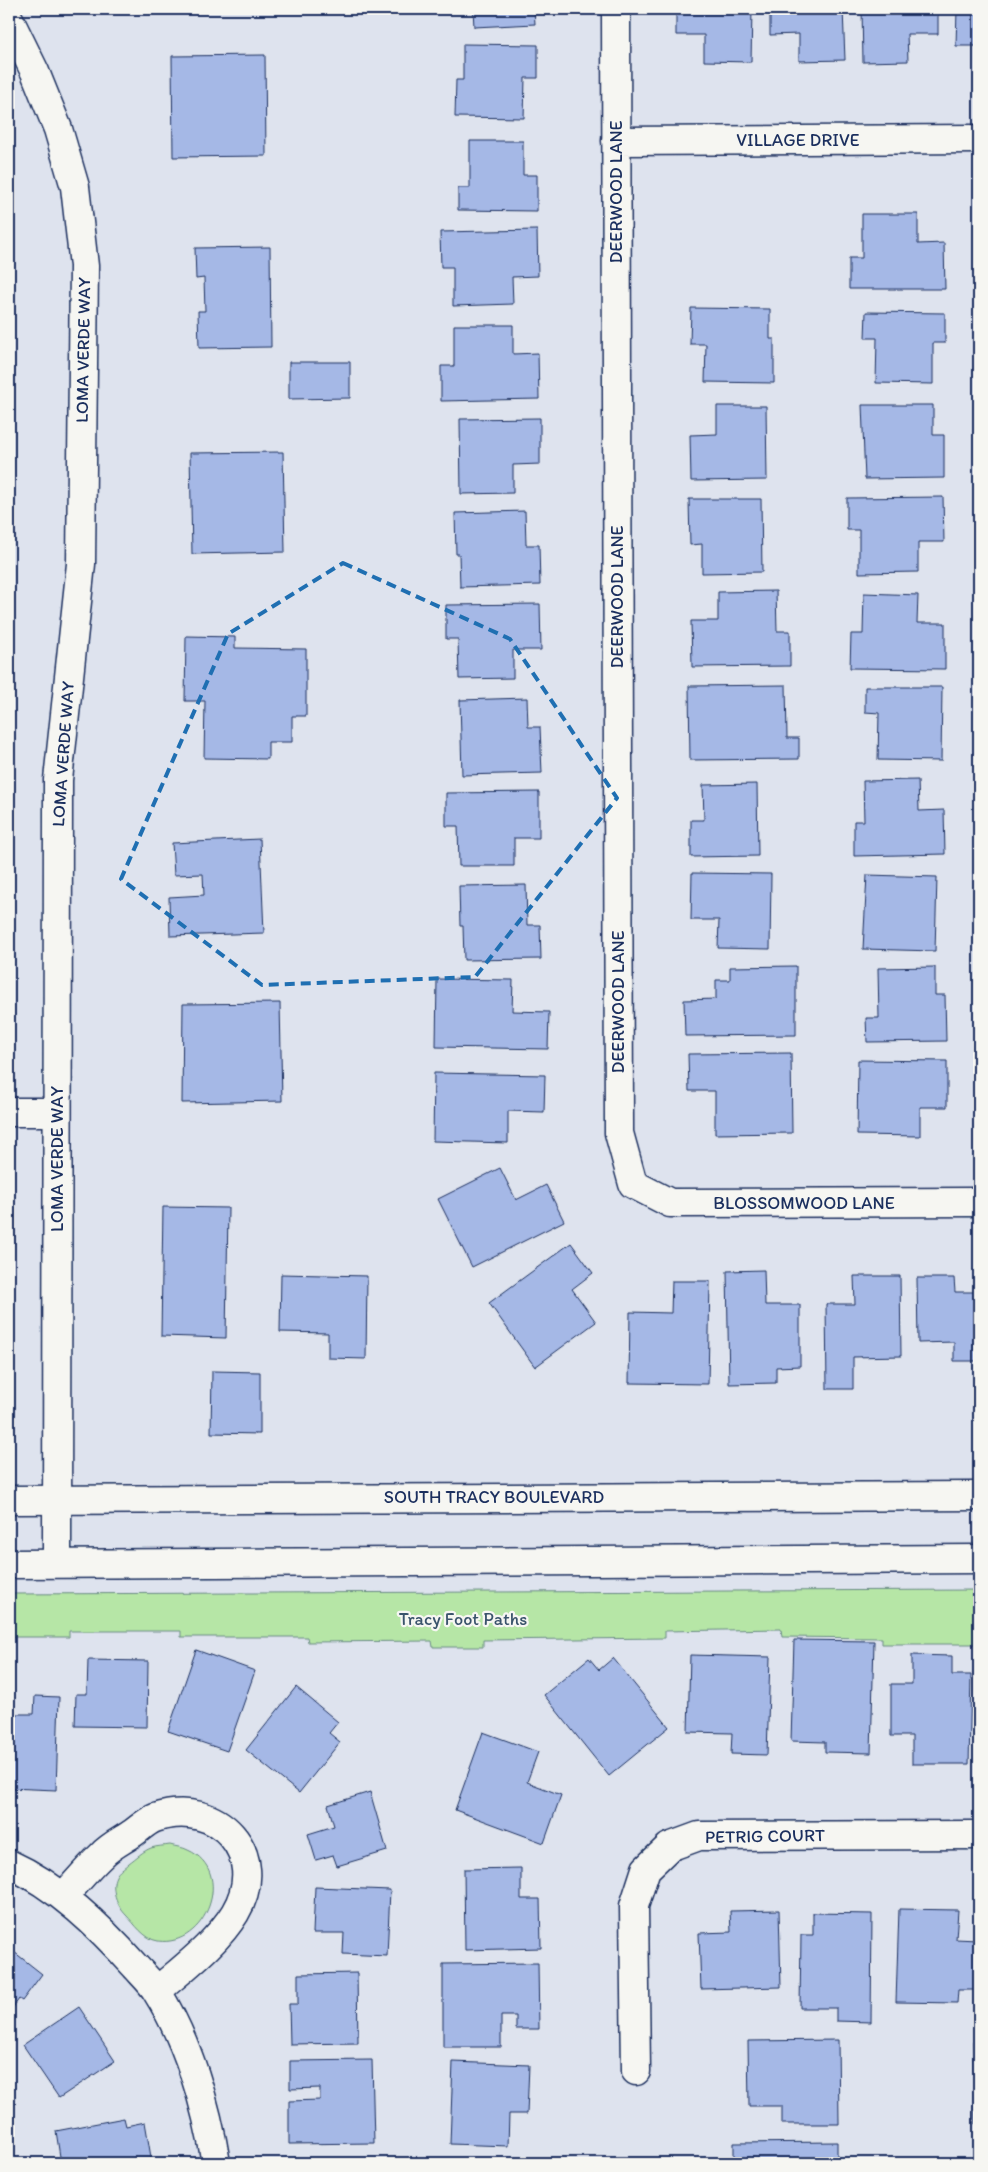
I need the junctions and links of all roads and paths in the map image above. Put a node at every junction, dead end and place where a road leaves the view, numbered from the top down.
1 (616, 9) edge
2 (9, 19) edge
3 (979, 140) edge
4 (616, 141) junction
5 (9, 1112) edge
6 (56, 1112) junction
7 (633, 1184) joint
8 (979, 1202) edge
9 (979, 1496) edge
10 (9, 1500) edge
11 (57, 1500) junction
12 (979, 1560) edge
13 (57, 1563) junction
14 (9, 1564) edge
15 (979, 1835) edge
16 (9, 1864) edge
17 (63, 1897) junction
18 (157, 1991) junction
19 (636, 2071) dead end
20 (216, 2163) edge

1 - 4 street, DEERWOOD LANE
2 - 6 street, LOMA VERDE WAY
3 - 4 street, VILLAGE DRIVE
4 - 7 street, DEERWOOD LANE
5 - 6 street
6 - 11 street, LOMA VERDE WAY
7 - 8 street, BLOSSOMWOOD LANE
9 - 11 street, SOUTH TRACY BOULEVARD
10 - 11 street, SOUTH TRACY BOULEVARD
11 - 13 street, LOMA VERDE WAY
12 - 13 street
13 - 14 street
15 - 19 street, PETRIG COURT
16 - 17 street
17 - 18 street
17 - 18 street
18 - 20 street

